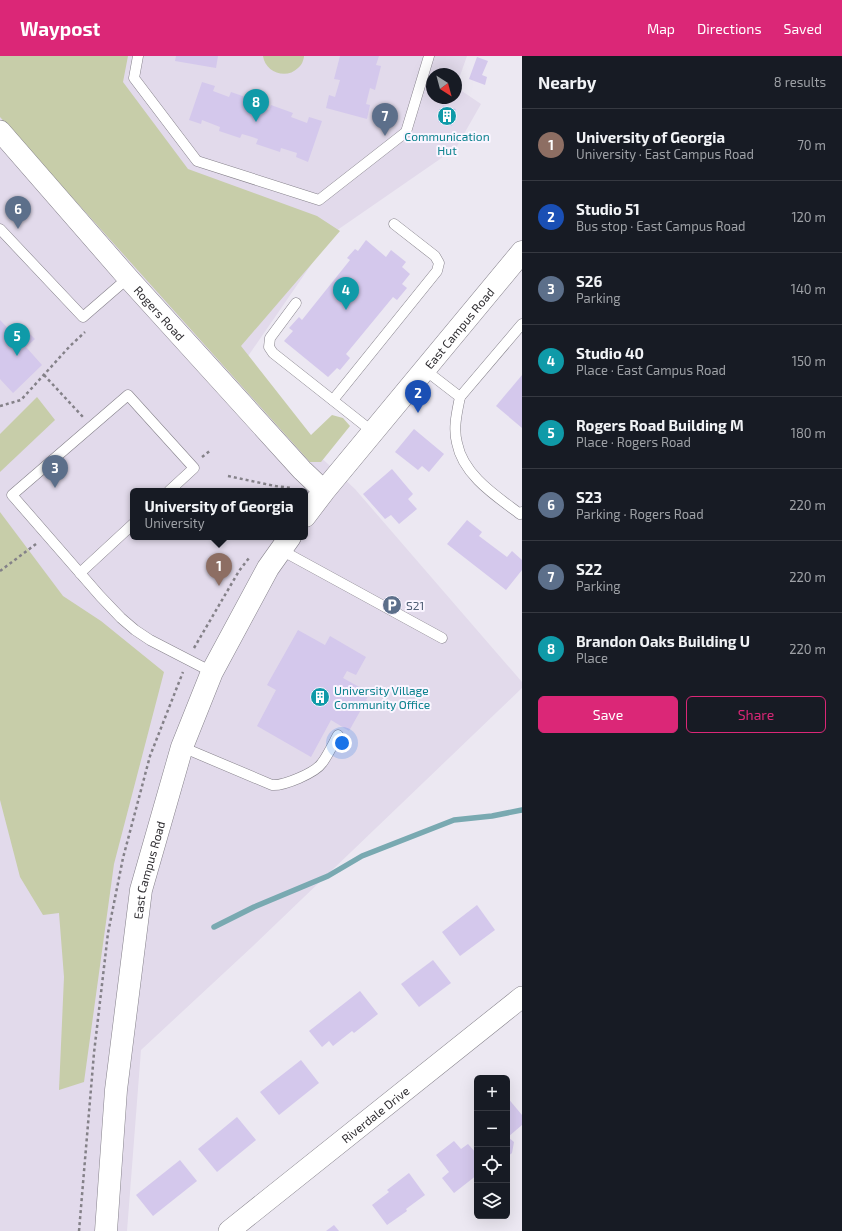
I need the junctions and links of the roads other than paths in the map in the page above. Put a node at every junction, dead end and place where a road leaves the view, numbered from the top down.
1 (138, 56) edge
2 (429, 56) edge
3 (0, 131) edge
4 (394, 224) dead end
5 (0, 229) edge
6 (522, 252) edge
7 (128, 278) junction
8 (296, 303) dead end
9 (522, 324) edge
10 (424, 370) junction
11 (460, 397) junction
12 (333, 400) junction
13 (373, 432) junction
14 (172, 488) edge
15 (324, 491) junction
16 (308, 512) edge
17 (522, 512) edge
18 (130, 527) edge
19 (286, 543) edge
20 (80, 573) junction
21 (442, 638) dead end
22 (212, 672) junction
23 (338, 735) dead end
24 (182, 747) junction
25 (522, 997) edge
26 (106, 1231) edge
27 (229, 1231) edge

1 - 2 lane
3 - 7 street, Rogers Road
4 - 12 lane
5 - 7 lane
6 - 10 main road, East Campus Road
7 - 15 street, Rogers Road
8 - 12 lane
9 - 11 lane
10 - 11 lane
10 - 13 main road, East Campus Road
11 - 17 lane
12 - 13 lane
13 - 15 main road, East Campus Road
14 - 20 lane
15 - 16 main road, East Campus Road
18 - 20 lane
19 - 21 lane
19 - 22 main road, East Campus Road
20 - 22 lane
22 - 24 main road, East Campus Road
23 - 24 lane
24 - 26 main road, East Campus Road
25 - 27 street, Riverdale Drive

